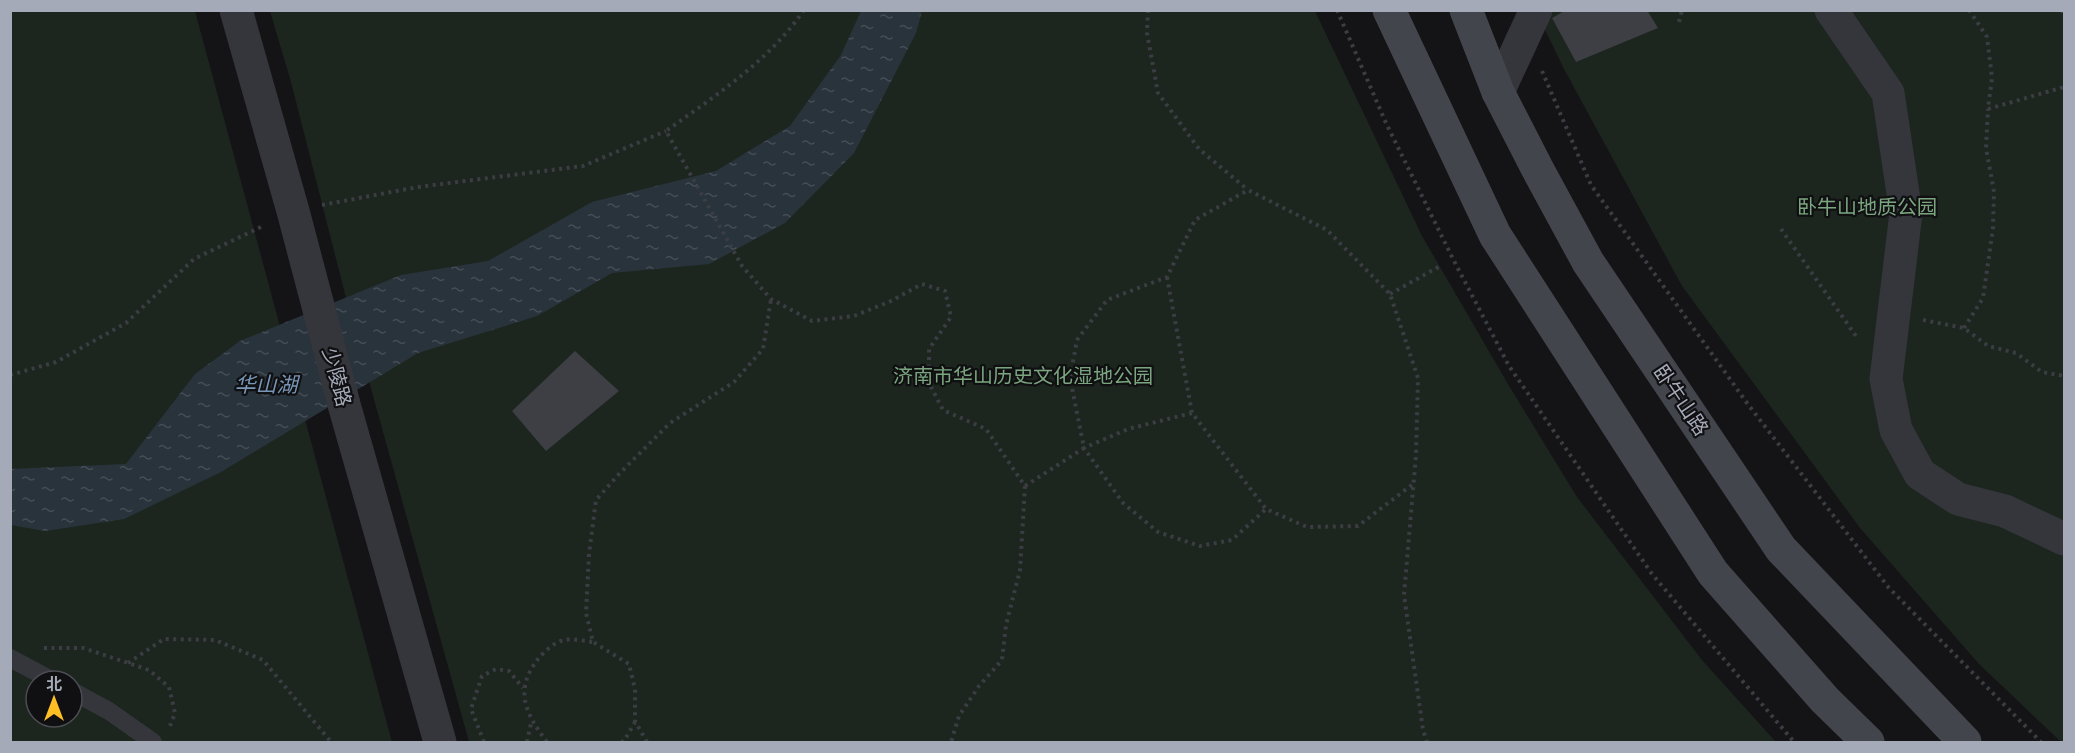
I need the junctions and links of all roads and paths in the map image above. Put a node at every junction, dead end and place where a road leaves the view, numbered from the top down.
1 (236, 10) edge
2 (804, 10) edge
3 (1148, 10) edge
4 (1338, 10) edge
5 (1389, 10) edge
6 (1466, 10) edge
7 (1682, 10) edge
8 (1831, 10) edge
9 (1969, 10) edge
10 (2062, 10) edge
11 (2064, 15) edge
12 (1531, 21) edge
13 (1679, 22) dead end
14 (2064, 87) edge
15 (1498, 92) junction
16 (1988, 109) junction
17 (666, 131) junction
18 (1248, 190) junction
19 (293, 211) junction
20 (1781, 229) dead end
21 (1442, 265) dead end
22 (1167, 277) junction
23 (1390, 294) junction
24 (771, 299) junction
25 (1894, 314) junction
26 (1964, 328) junction
27 (10, 375) edge
28 (2064, 376) edge
29 (1886, 379) junction
30 (1192, 413) junction
31 (1084, 448) junction
32 (1414, 484) junction
33 (1025, 486) junction
34 (1266, 509) junction
35 (2064, 539) edge
36 (593, 642) junction
37 (41, 648) dead end
38 (10, 658) edge
39 (128, 663) junction
40 (31, 669) edge
41 (523, 689) junction
42 (84, 697) edge
43 (635, 721) junction
44 (532, 722) junction
45 (160, 738) edge
46 (330, 742) edge
47 (440, 742) edge
48 (484, 742) edge
49 (527, 742) edge
50 (547, 742) edge
51 (621, 742) edge
52 (646, 742) edge
53 (951, 742) edge
54 (1427, 742) edge
55 (1794, 742) edge
56 (1868, 742) edge
57 (1965, 742) edge
58 (2041, 742) edge

1 - 19 street, 少陵路
2 - 17 path
3 - 18 path
4 - 55 path
5 - 56 main road
6 - 15 main road, 卧牛山路
7 - 13 path
8 - 25 street
9 - 16 path
10 - 11 path
12 - 15 street
12 - 58 path
14 - 16 path
15 - 57 main road, 卧牛山路
16 - 26 path
17 - 19 path
17 - 24 path
18 - 22 path
18 - 23 path
19 - 27 path
19 - 47 street, 少陵路
20 - 29 path
21 - 23 path
22 - 30 path
22 - 31 path
23 - 32 path
24 - 33 path
24 - 36 path
25 - 26 path
25 - 29 street
26 - 28 path
29 - 35 street
30 - 31 path
30 - 34 path
31 - 33 path
31 - 34 path
32 - 34 path
32 - 54 path
33 - 53 path
36 - 41 path
36 - 43 path
37 - 39 path
38 - 40 lane
39 - 45 path
39 - 46 path
41 - 44 path
41 - 48 path
42 - 45 lane
43 - 51 path
43 - 52 path
44 - 49 path
44 - 50 path

